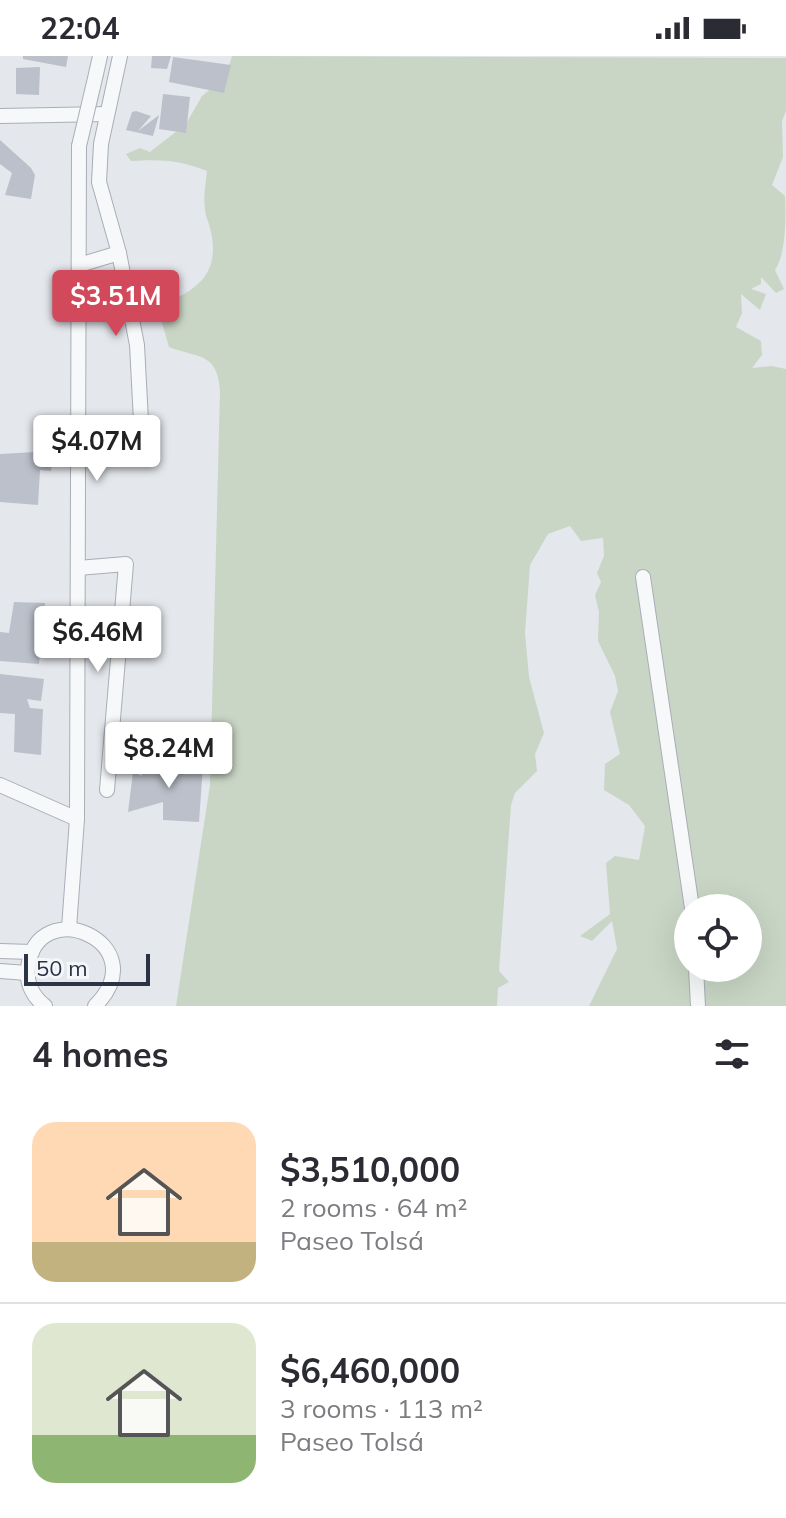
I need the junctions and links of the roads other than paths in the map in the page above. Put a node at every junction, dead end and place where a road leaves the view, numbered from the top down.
1 (100, 56) edge
2 (120, 56) edge
3 (107, 114) junction
4 (0, 116) edge
5 (119, 253) junction
6 (79, 265) junction
7 (141, 421) dead end
8 (78, 568) junction
9 (643, 577) dead end
10 (0, 785) edge
11 (107, 790) dead end
12 (77, 819) junction
13 (690, 894) edge
14 (69, 928) junction
15 (0, 951) edge
16 (32, 952) junction
17 (0, 971) edge
18 (27, 973) junction
19 (697, 982) edge
20 (45, 1006) edge
21 (95, 1006) edge
22 (698, 1006) edge

1 - 6 street, bridge
2 - 3 street
3 - 4 street
3 - 5 street
5 - 6 street
5 - 7 street
6 - 8 street
8 - 11 street
8 - 12 street
9 - 13 street
10 - 12 street
12 - 14 street
14 - 16 street
14 - 21 street
15 - 16 street
16 - 18 street
17 - 18 street
18 - 20 street
19 - 22 street

